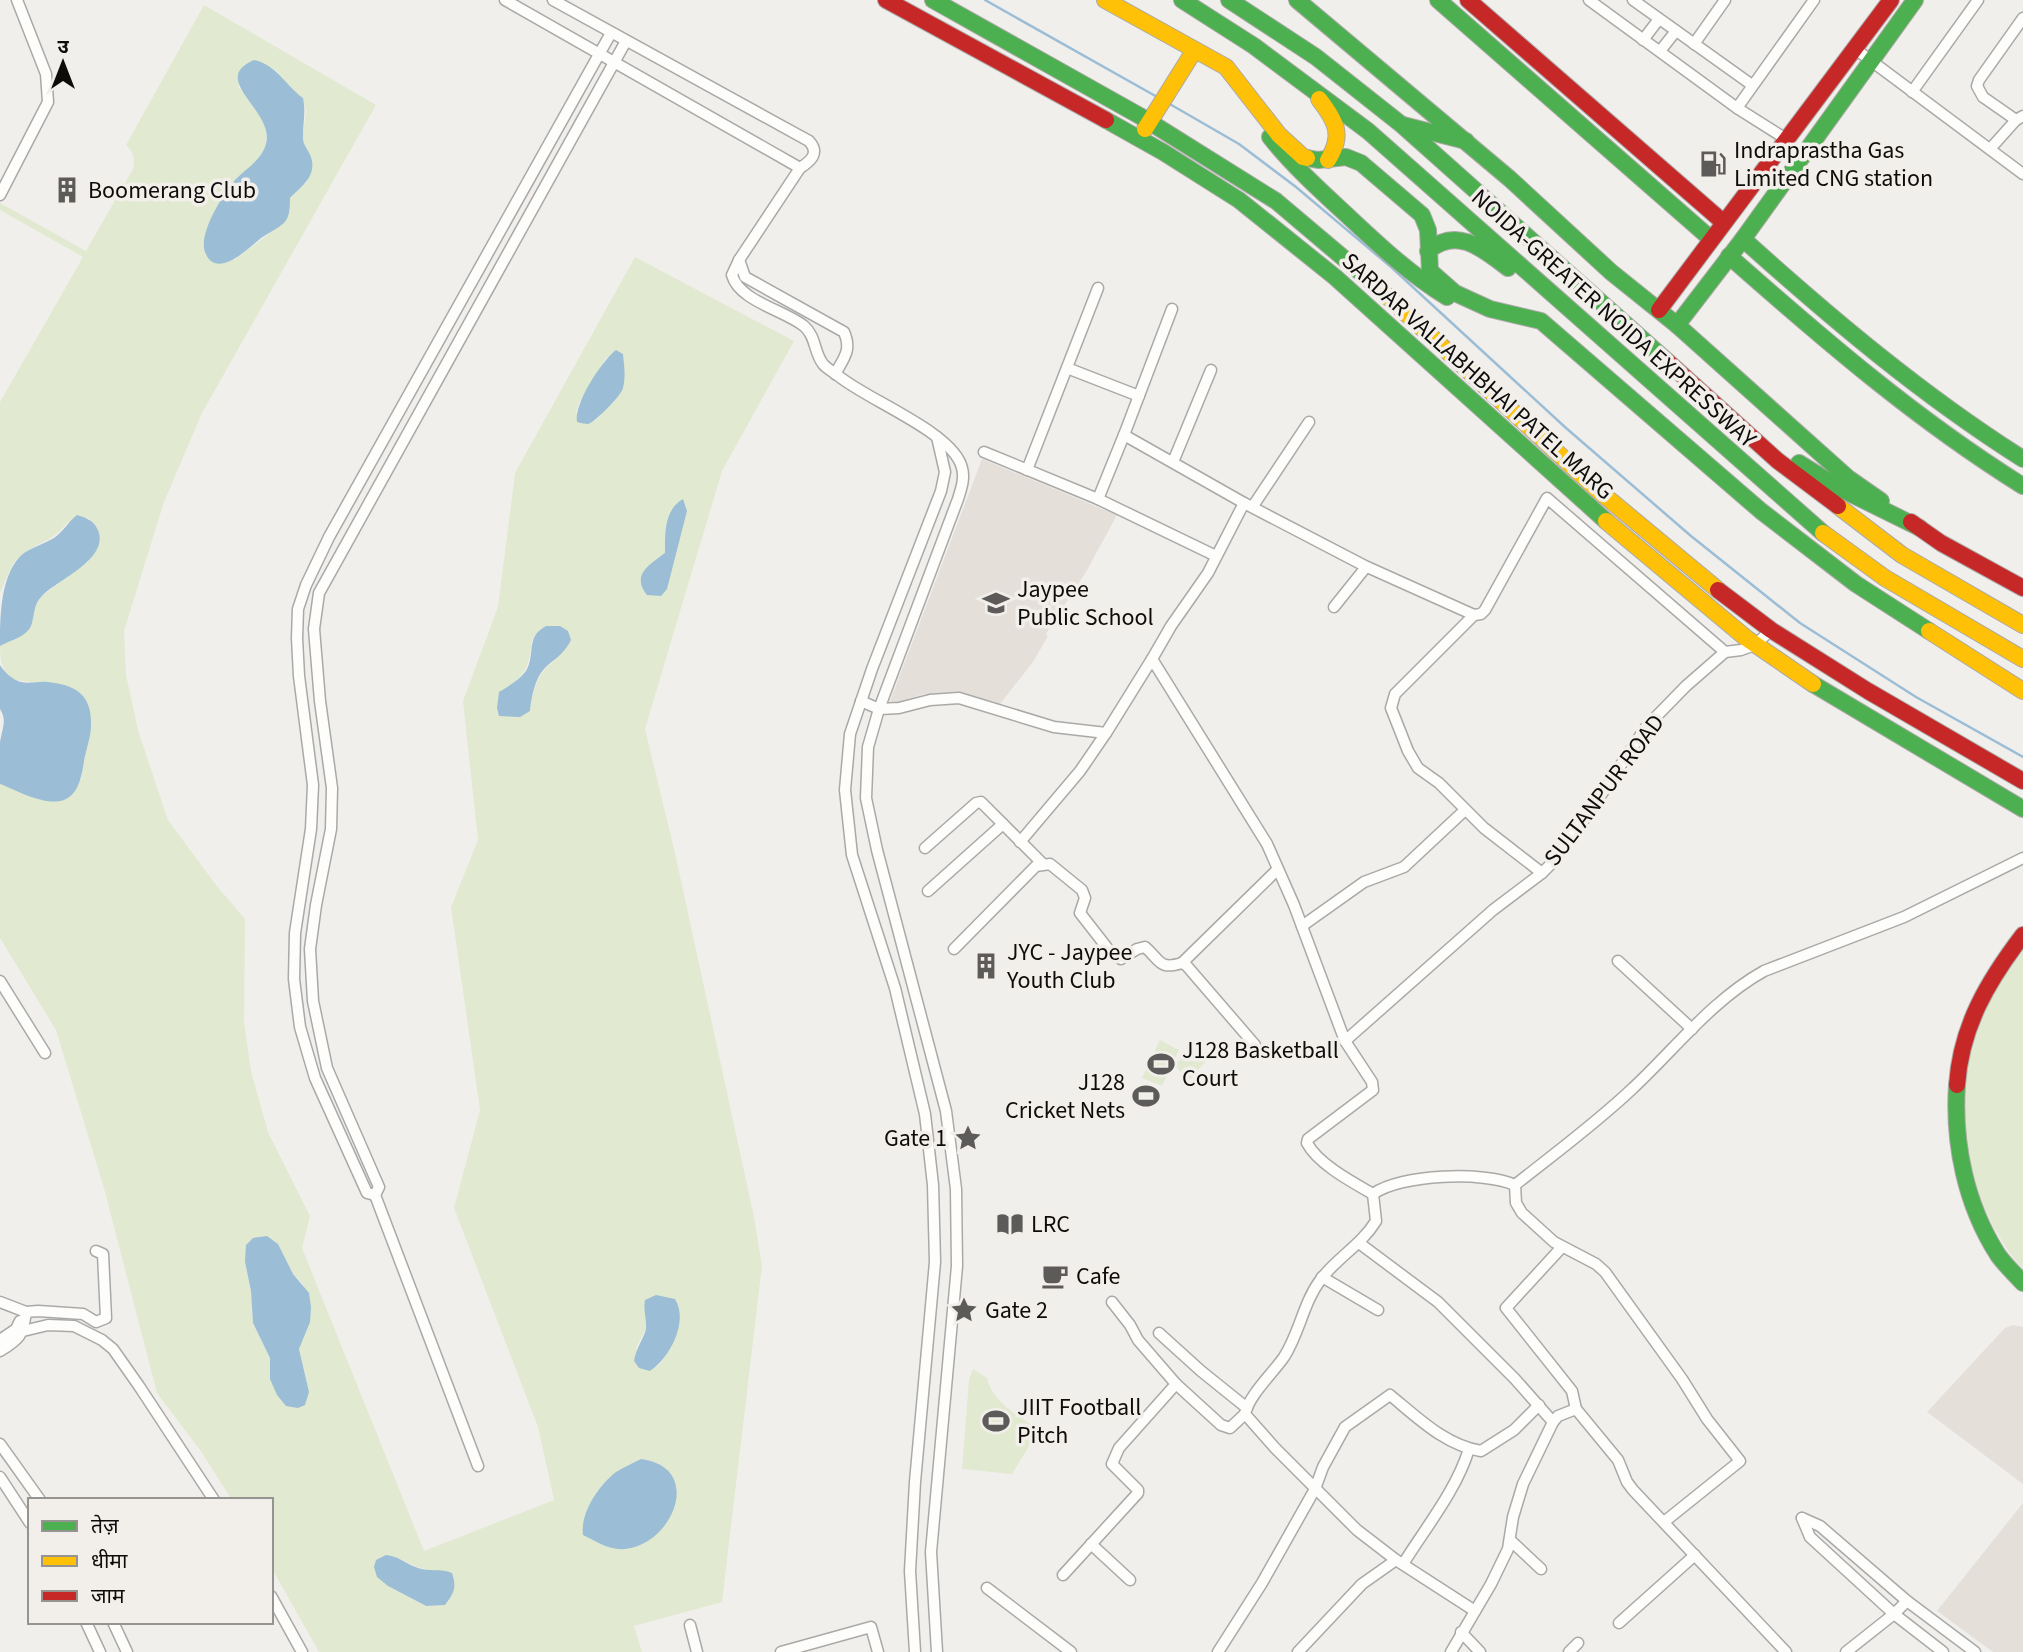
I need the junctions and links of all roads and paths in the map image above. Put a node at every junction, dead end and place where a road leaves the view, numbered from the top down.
1 (17, 0) edge
2 (505, 0) edge
3 (552, 0) edge
4 (886, 0) edge
5 (933, 0) edge
6 (1105, 0) edge
7 (1182, 0) edge
8 (1229, 0) edge
9 (1297, 0) edge
10 (1438, 0) edge
11 (1468, 0) edge
12 (1589, 0) edge
13 (1633, 0) edge
14 (1725, 0) edge
15 (1814, 0) edge
16 (1891, 0) edge
17 (1915, 0) edge
18 (1978, 0) edge
19 (1648, 4) edge
20 (2023, 18) edge
21 (1659, 19) junction
22 (1676, 31) junction
23 (611, 33) junction
24 (1643, 40) junction
25 (626, 41) junction
26 (1694, 44) junction
27 (1854, 48) junction
28 (1194, 51) junction
29 (1660, 51) junction
30 (599, 54) junction
31 (614, 62) junction
32 (1872, 62) junction
33 (1226, 67) junction
34 (1306, 82) junction
35 (1752, 85) junction
36 (1912, 92) junction
37 (1737, 108) junction
38 (1155, 112) junction
39 (2019, 118) edge
40 (1402, 125) junction
41 (1139, 139) junction
42 (1786, 139) junction
43 (1466, 141) junction
44 (1990, 149) junction
45 (1328, 160) junction
46 (800, 168) junction
47 (2023, 174) edge
48 (1320, 191) junction
49 (0, 195) edge
50 (1723, 222) junction
51 (1711, 239) junction
52 (1743, 239) junction
53 (1428, 251) junction
54 (1729, 256) junction
55 (739, 260) junction
56 (1398, 262) junction
57 (1098, 288) dead end
58 (1563, 303) junction
59 (1172, 309) dead end
60 (1659, 310) junction
61 (1677, 325) junction
62 (1579, 356) junction
63 (1068, 369) junction
64 (1210, 370) dead end
65 (835, 374) junction
66 (1139, 397) junction
67 (1730, 419) junction
68 (1310, 422) dead end
69 (1124, 435) junction
70 (937, 437) junction
71 (984, 452) dead end
72 (2023, 459) edge
73 (1173, 462) junction
74 (1027, 470) junction
75 (2023, 486) edge
76 (352, 496) junction
77 (1098, 499) junction
78 (367, 505) junction
79 (1248, 505) junction
80 (1920, 528) junction
81 (1216, 556) junction
82 (1366, 567) junction
83 (2021, 586) edge
84 (1334, 607) dead end
85 (1474, 615) junction
86 (2023, 625) edge
87 (1771, 630) junction
88 (1755, 645) junction
89 (1725, 652) junction
90 (1152, 659) junction
91 (2023, 659) edge
92 (2023, 691) edge
93 (861, 701) junction
94 (879, 709) junction
95 (1106, 733) junction
96 (2023, 781) edge
97 (2023, 809) edge
98 (1465, 810) junction
99 (1003, 824) junction
100 (1020, 842) junction
101 (925, 848) dead end
102 (2023, 858) edge
103 (1043, 864) junction
104 (1278, 870) junction
105 (1542, 873) junction
106 (888, 890) junction
107 (928, 891) dead end
108 (866, 895) junction
109 (1302, 926) junction
110 (2023, 935) edge
111 (954, 949) dead end
112 (1618, 961) dead end
113 (1182, 963) junction
114 (0, 981) edge
115 (1692, 1029) junction
116 (1345, 1041) junction
117 (1255, 1045) dead end
118 (45, 1053) dead end
119 (1515, 1185) junction
120 (1373, 1194) junction
121 (375, 1195) junction
122 (1359, 1243) junction
123 (1562, 1247) junction
124 (96, 1251) dead end
125 (1322, 1277) junction
126 (2023, 1283) edge
127 (0, 1302) edge
128 (1112, 1302) dead end
129 (1377, 1310) dead end
130 (24, 1312) junction
131 (23, 1331) junction
132 (1159, 1333) dead end
133 (0, 1339) edge
134 (0, 1351) edge
135 (1176, 1384) junction
136 (1539, 1405) junction
137 (1576, 1409) junction
138 (1246, 1411) junction
139 (1553, 1422) junction
140 (0, 1444) edge
141 (1469, 1449) junction
142 (478, 1466) dead end
143 (917, 1466) junction
144 (939, 1466) junction
145 (0, 1477) edge
146 (1315, 1489) junction
147 (39, 1498) edge
148 (213, 1498) edge
149 (28, 1520) edge
150 (1664, 1522) junction
151 (1510, 1540) junction
152 (1091, 1544) junction
153 (1695, 1555) junction
154 (1400, 1562) junction
155 (1541, 1569) dead end
156 (1063, 1575) dead end
157 (1130, 1580) dead end
158 (988, 1588) dead end
159 (273, 1600) edge
160 (1908, 1601) junction
161 (1475, 1611) junction
162 (1894, 1615) junction
163 (1619, 1623) dead end
164 (87, 1624) edge
165 (114, 1624) edge
166 (690, 1625) dead end
167 (1461, 1632) junction
168 (1578, 1643) dead end
169 (100, 1652) edge
170 (127, 1652) edge
171 (302, 1652) edge
172 (697, 1652) edge
173 (780, 1652) edge
174 (878, 1652) edge
175 (915, 1652) edge
176 (937, 1652) edge
177 (1071, 1652) edge
178 (1218, 1652) edge
179 (1298, 1652) edge
180 (1451, 1652) edge
181 (1480, 1652) edge
182 (1569, 1652) edge
183 (1786, 1652) edge
184 (1846, 1652) edge
185 (1943, 1652) edge
186 (1975, 1652) edge

1 - 49 street
2 - 30 street
3 - 23 street
4 - 41 main road, SARDAR VALLABHBHAI PATEL MARG
5 - 38 main road, SARDAR VALLABHBHAI PATEL MARG
6 - 28 main road
7 - 34 main road, NOIDA-GREATER NOIDA EXPRESSWAY
8 - 40 main road, NOIDA-GREATER NOIDA EXPRESSWAY
9 - 43 main road
10 - 51 main road
11 - 50 main road
12 - 24 street
13 - 19 street
14 - 26 street
15 - 35 street
16 - 27 main road
17 - 32 main road
18 - 36 street
19 - 21 street
20 - 39 street
21 - 22 street
21 - 24 street
22 - 26 street
22 - 29 street
23 - 25 street
23 - 30 street
24 - 29 street
25 - 31 street
25 - 46 street
26 - 35 street
27 - 32 street
27 - 42 main road
28 - 33 main road
28 - 38 main road
29 - 37 street
30 - 31 street
30 - 76 street
31 - 46 street
31 - 78 street
32 - 36 street
32 - 52 main road
33 - 45 main road
33 - 48 main road
34 - 45 main road
34 - 58 main road, NOIDA-GREATER NOIDA EXPRESSWAY
35 - 37 street
36 - 44 street
37 - 42 street
38 - 41 main road
38 - 87 main road, SARDAR VALLABHBHAI PATEL MARG
39 - 44 street
40 - 43 main road
40 - 67 main road, NOIDA-GREATER NOIDA EXPRESSWAY
41 - 88 main road, SARDAR VALLABHBHAI PATEL MARG
42 - 50 main road
43 - 60 main road
44 - 47 street
45 - 48 main road
45 - 53 main road
46 - 55 street
48 - 56 main road
50 - 51 main road
51 - 60 main road
52 - 54 main road
52 - 72 main road
53 - 56 main road
53 - 58 main road
53 - 62 main road
54 - 61 main road
54 - 75 main road
55 - 65 street
55 - 65 street
56 - 62 main road
57 - 63 street
58 - 91 main road, NOIDA-GREATER NOIDA EXPRESSWAY
59 - 66 street
60 - 61 main road
61 - 80 main road
62 - 92 main road
63 - 66 street
63 - 74 street
64 - 73 street
65 - 70 street
66 - 69 street
67 - 80 main road
67 - 86 main road, NOIDA-GREATER NOIDA EXPRESSWAY
68 - 79 street
69 - 73 street
69 - 77 street
70 - 93 street
70 - 94 street
71 - 74 street
73 - 79 street
74 - 77 street
76 - 78 street
76 - 121 street
77 - 81 street
78 - 121 street
79 - 81 street
79 - 82 street
80 - 83 main road
81 - 90 street
82 - 84 street
82 - 85 street
85 - 89 street
85 - 98 street
87 - 88 street
87 - 96 main road, SARDAR VALLABHBHAI PATEL MARG
88 - 89 street, SULTANPUR ROAD
88 - 97 main road, SARDAR VALLABHBHAI PATEL MARG
89 - 105 street, SULTANPUR ROAD
90 - 95 street
90 - 104 street
93 - 94 street
93 - 108 street
94 - 95 street
94 - 106 street
95 - 100 street
98 - 105 street
98 - 109 street
99 - 100 street
99 - 101 street
99 - 107 street
100 - 103 street
102 - 115 street
103 - 111 street
103 - 113 street
104 - 109 street
104 - 113 street
105 - 116 street, SULTANPUR ROAD
106 - 108 street
106 - 144 street
108 - 143 street
109 - 116 street
110 - 126 main road
112 - 115 street
113 - 117 street
114 - 118 street
115 - 119 street
116 - 120 street
119 - 120 street
119 - 123 street
120 - 122 street
121 - 142 street
122 - 125 street
122 - 136 street
123 - 137 street
123 - 150 street
124 - 130 street
125 - 129 street
125 - 138 street
127 - 130 street
128 - 135 street
130 - 131 street
130 - 133 street
131 - 134 street
131 - 148 street
132 - 138 street
135 - 138 street
135 - 152 street
136 - 139 street
136 - 141 street
137 - 139 street
137 - 150 street
138 - 146 street
139 - 151 street
140 - 147 street
141 - 146 street
141 - 154 street
143 - 144 street
143 - 175 street
144 - 176 street
145 - 149 street
146 - 154 street
146 - 178 street
150 - 153 street
151 - 155 street
151 - 161 street
152 - 156 street
152 - 157 street
153 - 163 street
153 - 183 street
154 - 161 street
154 - 179 street
158 - 177 street
159 - 171 street
160 - 162 street
160 - 162 street
160 - 186 street
161 - 167 street
162 - 184 street
162 - 185 street
164 - 169 street
165 - 170 street
166 - 172 street
167 - 180 street
167 - 181 street
168 - 182 street
173 - 174 street

